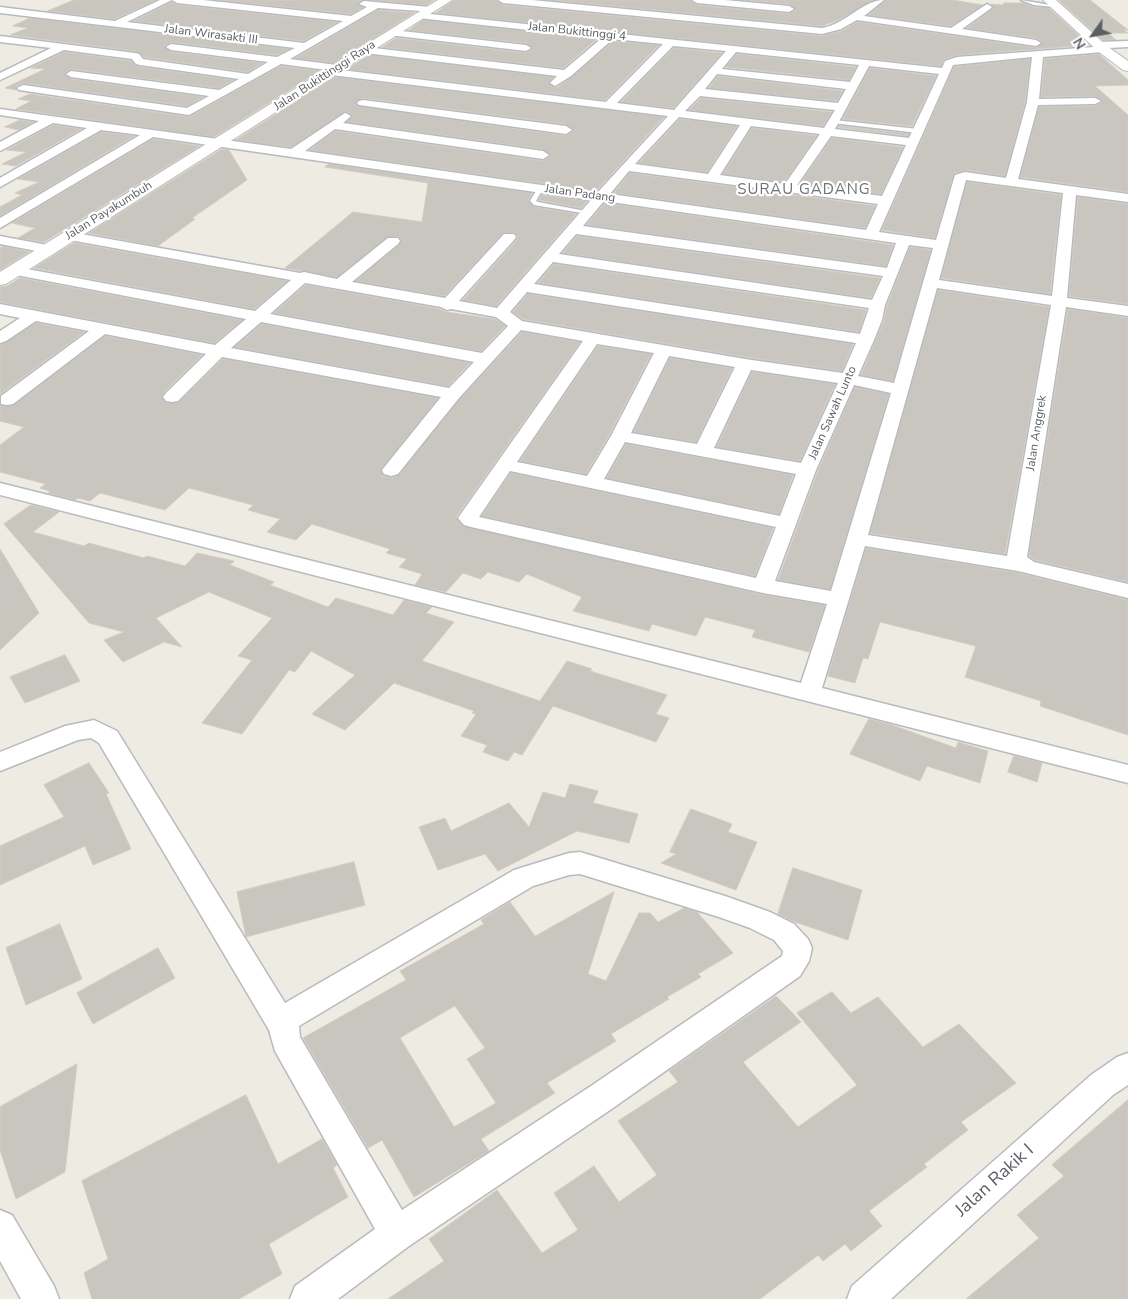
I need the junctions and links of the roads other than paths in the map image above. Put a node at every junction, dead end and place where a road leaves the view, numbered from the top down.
1 (168, 0) edge
2 (177, 0) edge
3 (446, 0) edge
4 (697, 0) edge
5 (1023, 0) edge
6 (534, 1) edge
7 (352, 3) dead end
8 (1051, 3) edge
9 (497, 4) edge
10 (792, 4) edge
11 (377, 5) junction
12 (876, 6) edge
13 (987, 7) dead end
14 (585, 9) junction
15 (0, 10) edge
16 (425, 13) junction
17 (633, 13) junction
18 (854, 17) junction
19 (678, 18) junction
20 (355, 19) junction
21 (475, 21) junction
22 (726, 22) junction
23 (114, 24) junction
24 (778, 27) junction
25 (556, 29) junction
26 (312, 30) dead end
27 (98, 32) dead end
28 (331, 32) junction
29 (952, 32) junction
30 (393, 33) junction
31 (610, 35) junction
32 (81, 39) dead end
33 (0, 40) edge
34 (658, 41) junction
35 (671, 42) junction
36 (533, 43) junction
37 (1128, 44) edge
38 (306, 46) junction
39 (64, 47) junction
40 (171, 47) dead end
41 (708, 47) junction
42 (1100, 47) junction
43 (365, 50) junction
44 (732, 50) junction
45 (1073, 50) junction
46 (1038, 53) junction
47 (279, 60) junction
48 (865, 64) junction
49 (502, 68) junction
50 (1128, 68) edge
51 (334, 70) junction
52 (5, 71) edge
53 (715, 71) junction
54 (944, 71) junction
55 (71, 74) dead end
56 (566, 74) junction
57 (0, 77) edge
58 (249, 77) junction
59 (394, 80) junction
60 (853, 86) junction
61 (23, 88) dead end
62 (697, 92) junction
63 (220, 94) junction
64 (537, 98) junction
65 (1095, 101) dead end
66 (1033, 102) junction
67 (363, 103) junction
68 (592, 103) junction
69 (608, 105) junction
70 (843, 107) junction
71 (1, 112) edge
72 (676, 114) junction
73 (52, 119) junction
74 (834, 122) junction
75 (573, 123) junction
76 (747, 123) junction
77 (333, 125) junction
78 (99, 126) junction
79 (918, 131) junction
80 (152, 133) junction
81 (827, 133) junction
82 (220, 142) junction
83 (912, 142) junction
84 (0, 147) edge
85 (548, 149) junction
86 (293, 154) junction
87 (626, 167) junction
88 (712, 178) junction
89 (1011, 182) junction
90 (0, 183) edge
91 (514, 185) junction
92 (789, 188) junction
93 (540, 189) junction
94 (1070, 190) junction
95 (600, 197) junction
96 (1128, 198) edge
97 (886, 201) junction
98 (588, 212) junction
99 (0, 224) edge
100 (573, 229) junction
101 (871, 235) junction
102 (70, 236) junction
103 (509, 237) dead end
104 (0, 240) edge
105 (904, 240) junction
106 (393, 241) dead end
107 (940, 245) junction
108 (47, 249) junction
109 (549, 257) junction
110 (16, 271) junction
111 (892, 273) junction
112 (304, 276) junction
113 (0, 280) edge
114 (341, 283) junction
115 (931, 283) junction
116 (524, 286) junction
117 (1059, 301) junction
118 (447, 305) junction
119 (876, 305) junction
120 (0, 309) edge
121 (1128, 311) edge
122 (501, 313) junction
123 (33, 316) junction
124 (258, 316) junction
125 (517, 325) junction
126 (102, 329) junction
127 (0, 338) edge
128 (593, 338) junction
129 (866, 340) junction
130 (664, 350) junction
131 (218, 352) junction
132 (487, 359) junction
133 (746, 364) junction
134 (848, 379) junction
135 (901, 390) junction
136 (453, 394) junction
137 (172, 397) dead end
138 (7, 400) dead end
139 (620, 436) junction
140 (703, 451) junction
141 (506, 465) junction
142 (391, 470) dead end
143 (807, 470) junction
144 (592, 483) junction
145 (0, 490) edge
146 (786, 523) junction
147 (858, 539) junction
148 (1023, 565) junction
149 (763, 586) junction
150 (1128, 591) edge
151 (840, 599) junction
152 (809, 693) junction
153 (0, 762) edge
154 (1128, 774) edge
155 (283, 1027) junction
156 (1128, 1067) edge
157 (0, 1227) edge
158 (397, 1234) junction
159 (41, 1299) edge
160 (308, 1299) edge
161 (865, 1299) edge

1 - 23 street
2 - 20 street
3 - 16 street, Jalan Bukittinggi Raya
4 - 10 street
5 - 8 lane
6 - 9 street
6 - 14 street
7 - 11 street, Jalan Bukittinggi 4
8 - 42 street
9 - 21 street
10 - 24 street
11 - 16 street, Jalan Bukittinggi 4
11 - 20 street
12 - 18 street
13 - 29 street
14 - 17 street
14 - 25 street
15 - 23 street, Jalan Wirasakti III
16 - 21 street, Jalan Bukittinggi 4
16 - 30 street, Jalan Bukittinggi Raya
17 - 19 street
17 - 31 street
18 - 24 street
18 - 29 street
19 - 22 street
19 - 34 street
20 - 28 street
21 - 25 street, Jalan Bukittinggi 4
22 - 24 street
22 - 41 street
23 - 27 street
23 - 38 street, Jalan Wirasakti III
25 - 31 street, Jalan Bukittinggi 4
25 - 36 street
26 - 28 street
28 - 38 street
29 - 45 street
30 - 36 street
30 - 43 street, Jalan Bukittinggi Raya
31 - 34 street, Jalan Bukittinggi 4
31 - 56 street
32 - 39 street
33 - 39 street
34 - 35 street, Jalan Bukittinggi 4
35 - 41 street, Jalan Bukittinggi 4
35 - 69 street
36 - 49 street
37 - 42 street
38 - 47 street
39 - 52 street
39 - 58 street
40 - 47 street
41 - 44 street, Jalan Bukittinggi 4
42 - 45 street
42 - 50 street
43 - 49 street
43 - 51 street, Jalan Bukittinggi Raya
44 - 48 street, Jalan Bukittinggi 4
44 - 53 street
45 - 46 street
46 - 54 street
46 - 66 street
47 - 51 street
47 - 58 street
48 - 54 street, Jalan Bukittinggi 4
48 - 60 street
49 - 56 street
51 - 59 street
51 - 82 street, Jalan Bukittinggi Raya
52 - 57 street
53 - 60 street
53 - 62 street
54 - 79 street
55 - 63 street
56 - 64 street
58 - 63 street
59 - 64 street
59 - 67 street
60 - 70 street
61 - 63 street
62 - 70 street
62 - 72 street
64 - 68 street
65 - 66 street
66 - 89 street
67 - 75 street
67 - 77 street
68 - 69 street
68 - 75 street
69 - 72 street
70 - 74 street
71 - 73 street, Jalan Padang
72 - 76 street
72 - 87 street
73 - 78 street, Jalan Padang
73 - 84 street
74 - 79 lane
74 - 81 street
75 - 85 street
76 - 81 street
76 - 88 street
77 - 85 street
77 - 86 street
78 - 80 street, Jalan Padang
78 - 90 street
79 - 83 street
80 - 82 street, Jalan Padang
80 - 99 street
81 - 83 street
81 - 92 street
82 - 86 street, Jalan Padang
82 - 102 street, Jalan Payakumbuh
83 - 97 street
85 - 91 street
86 - 91 street, Jalan Padang
87 - 88 street
87 - 95 street
88 - 92 street
89 - 94 street
89 - 107 street
91 - 93 street, Jalan Padang
92 - 97 street
93 - 95 street, Jalan Padang
93 - 98 lane
94 - 96 street
94 - 117 street, Jalan Anggrek
95 - 98 street
95 - 101 street, Jalan Padang
97 - 101 street
98 - 100 street
100 - 109 street
100 - 111 street
101 - 105 street, Jalan Padang
102 - 108 street, Jalan Payakumbuh
102 - 112 street
103 - 118 street
104 - 108 street
105 - 107 street, Jalan Padang
105 - 111 street, Jalan Sawah Lunto
106 - 114 street
107 - 115 street
108 - 110 street, Jalan Payakumbuh
109 - 116 street
109 - 119 street
110 - 113 street, Jalan Payakumbuh
110 - 124 street
111 - 119 street, Jalan Sawah Lunto
112 - 114 street
112 - 124 street
114 - 118 street
115 - 117 street
115 - 135 street
116 - 122 street
116 - 129 street
117 - 121 street
117 - 148 street, Jalan Anggrek
118 - 122 street
119 - 129 street, Jalan Sawah Lunto
120 - 123 street
122 - 125 street
123 - 126 street
123 - 127 street
124 - 131 street
124 - 132 street
125 - 128 street
125 - 132 street
126 - 131 street
126 - 138 street
128 - 130 street
128 - 141 street
129 - 134 street, Jalan Sawah Lunto
130 - 133 street
130 - 139 street
131 - 136 street
131 - 137 street
132 - 136 street
133 - 134 street
133 - 140 street
134 - 135 street
134 - 143 street, Jalan Sawah Lunto
135 - 147 street
136 - 142 street
139 - 140 street
139 - 144 street
140 - 143 street
141 - 144 street
141 - 149 street
143 - 146 street, Jalan Sawah Lunto
144 - 146 street
145 - 152 street
146 - 149 street, Jalan Sawah Lunto
147 - 148 street
147 - 151 street
148 - 150 street
149 - 151 street
151 - 152 street
152 - 154 street
153 - 155 street
155 - 158 street
155 - 158 street
156 - 161 street, Jalan Rakik I
157 - 159 street
158 - 160 street

